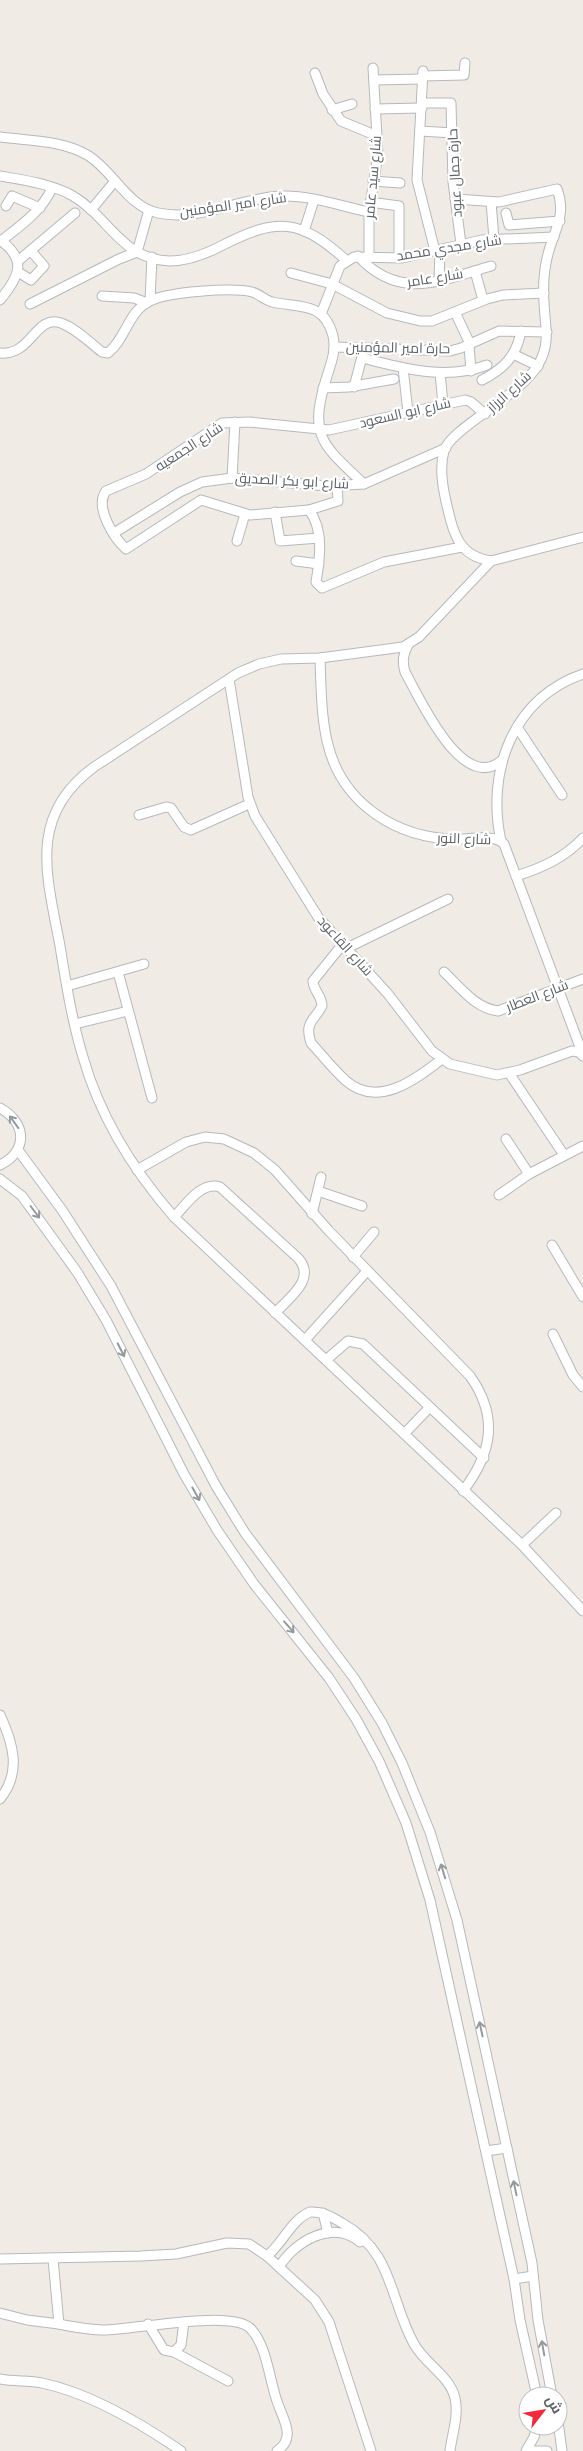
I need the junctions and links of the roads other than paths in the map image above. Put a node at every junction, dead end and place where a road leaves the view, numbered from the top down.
1 (465, 63) dead end
2 (373, 68) dead end
3 (314, 73) dead end
4 (422, 75) junction
5 (374, 80) junction
6 (352, 104) dead end
7 (422, 105) junction
8 (376, 109) junction
9 (332, 110) junction
10 (420, 131) junction
11 (453, 133) junction
12 (377, 136) junction
13 (0, 137) edge
14 (0, 176) edge
15 (115, 181) junction
16 (373, 181) junction
17 (400, 183) dead end
18 (52, 188) junction
19 (455, 199) junction
20 (314, 200) junction
21 (370, 202) junction
22 (491, 202) junction
23 (6, 206) dead end
24 (40, 208) junction
25 (91, 210) junction
26 (149, 210) junction
27 (368, 212) junction
28 (75, 213) dead end
29 (506, 213) dead end
30 (560, 221) junction
31 (304, 231) junction
32 (554, 237) junction
33 (494, 239) junction
34 (1, 241) edge
35 (460, 244) junction
36 (31, 251) junction
37 (438, 251) junction
38 (136, 252) junction
39 (358, 256) junction
40 (369, 256) junction
41 (152, 257) junction
42 (399, 257) junction
43 (346, 260) junction
44 (18, 261) junction
45 (491, 266) dead end
46 (475, 271) junction
47 (18, 272) junction
48 (291, 273) dead end
49 (439, 280) junction
50 (332, 284) junction
51 (544, 293) junction
52 (102, 296) dead end
53 (0, 300) edge
54 (483, 300) junction
55 (148, 302) junction
56 (30, 304) dead end
57 (455, 312) junction
58 (321, 314) junction
59 (520, 331) junction
60 (547, 332) junction
61 (469, 344) junction
62 (365, 346) junction
63 (334, 347) junction
64 (0, 352) edge
65 (513, 354) junction
66 (362, 358) junction
67 (487, 365) dead end
68 (538, 366) junction
69 (403, 368) junction
70 (471, 371) junction
71 (440, 373) junction
72 (394, 379) dead end
73 (482, 380) dead end
74 (354, 387) junction
75 (323, 388) junction
76 (443, 404) junction
77 (408, 412) junction
78 (486, 414) junction
79 (235, 422) junction
80 (321, 430) junction
81 (446, 448) junction
82 (232, 478) junction
83 (364, 484) junction
84 (337, 486) junction
85 (308, 510) junction
86 (275, 512) junction
87 (245, 514) junction
88 (114, 533) junction
89 (583, 537) edge
90 (319, 538) junction
91 (237, 541) dead end
92 (462, 547) junction
93 (296, 561) dead end
94 (491, 561) junction
95 (319, 564) junction
96 (408, 645) junction
97 (320, 658) junction
98 (583, 674) edge
99 (229, 679) junction
100 (517, 727) junction
101 (502, 759) junction
102 (562, 795) dead end
103 (249, 804) junction
104 (138, 815) dead end
105 (583, 838) edge
106 (501, 841) junction
107 (516, 876) junction
108 (448, 899) dead end
109 (343, 947) junction
110 (144, 964) dead end
111 (118, 972) junction
112 (444, 972) dead end
113 (583, 979) edge
114 (67, 986) junction
115 (558, 988) junction
116 (128, 1011) junction
117 (75, 1024) junction
118 (583, 1056) edge
119 (442, 1059) junction
120 (509, 1073) junction
121 (152, 1098) dead end
122 (0, 1108) edge
123 (506, 1139) dead end
124 (583, 1146) edge
125 (18, 1150) junction
126 (564, 1155) junction
127 (0, 1165) edge
128 (137, 1170) junction
129 (529, 1174) junction
130 (321, 1177) dead end
131 (0, 1179) edge
132 (318, 1191) junction
133 (499, 1195) dead end
134 (362, 1206) dead end
135 (312, 1214) junction
136 (174, 1217) junction
137 (374, 1232) dead end
138 (552, 1245) dead end
139 (353, 1257) junction
140 (367, 1271) junction
141 (583, 1297) edge
142 (275, 1312) junction
143 (553, 1334) dead end
144 (304, 1340) junction
145 (326, 1360) junction
146 (583, 1387) edge
147 (428, 1408) junction
148 (405, 1433) junction
149 (484, 1458) junction
150 (463, 1491) junction
151 (556, 1513) dead end
152 (522, 1545) junction
153 (583, 1612) edge
154 (0, 1714) edge
155 (0, 1799) edge
156 (507, 2148) junction
157 (486, 2152) junction
158 (323, 2213) junction
159 (290, 2232) junction
160 (328, 2233) junction
161 (300, 2243) junction
162 (267, 2256) junction
163 (0, 2259) edge
164 (53, 2259) junction
165 (279, 2267) junction
166 (534, 2276) junction
167 (514, 2279) junction
168 (0, 2313) edge
169 (184, 2322) junction
170 (59, 2324) junction
171 (148, 2324) junction
172 (174, 2352) junction
173 (0, 2379) edge
174 (228, 2382) dead end
175 (535, 2386) edge
176 (550, 2386) edge
177 (534, 2436) edge
178 (560, 2436) edge
179 (181, 2451) edge
180 (277, 2451) edge
181 (371, 2451) edge
182 (445, 2451) edge
183 (450, 2451) edge
184 (526, 2451) edge
185 (530, 2451) edge
186 (547, 2451) edge
187 (562, 2451) edge

1 - 4 street
2 - 5 street, شارع سيد عامر
3 - 9 street
4 - 5 street
4 - 7 street
5 - 8 street, شارع سيد عامر
6 - 9 street
7 - 8 street
7 - 10 street
7 - 11 street, حارة جمال عبود
8 - 12 street, شارع سيد عامر
9 - 12 street
10 - 11 street
10 - 37 street
11 - 19 street, حارة جمال عبود
12 - 16 street, شارع سيد عامر
13 - 15 street, شارع امير المؤمنين
14 - 18 street
15 - 25 street
15 - 26 street, شارع امير المؤمنين
16 - 17 street
16 - 21 street, شارع سيد عامر
18 - 24 street
18 - 25 street
19 - 22 street
19 - 35 street, حارة جمال عبود
20 - 26 street, شارع امير المؤمنين
20 - 27 street, شارع امير المؤمنين
20 - 31 street
21 - 27 street, شارع سيد عامر
21 - 42 street
22 - 30 street, شارع الرزاز
22 - 33 street
23 - 24 street
24 - 34 street
25 - 38 street
26 - 38 street
27 - 40 street, شارع سيد عامر
28 - 36 street
29 - 30 street
30 - 32 street, شارع الرزاز
31 - 41 street
31 - 43 street
32 - 33 street, شارع مجدي محمد
32 - 51 street, شارع الرزاز
33 - 35 street, شارع مجدي محمد
34 - 44 street
35 - 37 street, شارع مجدي محمد
36 - 44 street
36 - 47 street
37 - 42 street, شارع مجدي محمد
37 - 49 street
38 - 41 street
38 - 56 street
39 - 40 street, شارع مجدي محمد
39 - 43 street, شارع مجدي محمد
39 - 49 street, شارع عامر
40 - 42 street, شارع مجدي محمد
41 - 55 street
43 - 50 street
44 - 47 street
45 - 46 street, شارع عامر
46 - 49 street, شارع عامر
46 - 54 street
47 - 53 street
48 - 50 street
50 - 57 street
50 - 58 street
51 - 54 street
51 - 60 street, شارع الرزاز
52 - 55 street
54 - 57 street
55 - 58 street
55 - 64 street
57 - 61 street
58 - 63 street
59 - 60 street, حارة امير المؤمنين
59 - 61 street, حارة امير المؤمنين
59 - 65 street
60 - 68 street, شارع الرزاز
61 - 62 street, حارة امير المؤمنين
61 - 70 street
62 - 63 street, حارة امير المؤمنين
62 - 66 street
63 - 75 street
65 - 68 street
65 - 73 street
66 - 69 street
66 - 74 street
67 - 70 street
68 - 78 street, شارع الرزاز
69 - 71 street
69 - 77 street
70 - 71 street
71 - 76 street
72 - 74 street
74 - 75 street
75 - 80 street
76 - 77 street, شارع ابو السعود
76 - 78 street, شارع ابو السعود
77 - 80 street, شارع ابو السعود
78 - 81 street, شارع الرزاز
79 - 80 street, شارع الجمعيه
79 - 82 street
79 - 88 street, شارع الجمعيه
80 - 83 street
81 - 83 street, شارع ابو بكر الصديق
81 - 92 street
82 - 84 street, شارع ابو بكر الصديق
82 - 88 street, شارع ابو بكر الصديق
83 - 84 street, شارع ابو بكر الصديق
84 - 85 street
85 - 86 street
85 - 90 street
86 - 87 street
86 - 90 street
87 - 88 street
87 - 91 street
89 - 94 street
90 - 95 street
92 - 94 street
92 - 95 street
93 - 95 street
94 - 96 street
96 - 97 street
96 - 101 street
97 - 99 street
97 - 106 street, شارع النور
98 - 100 street
99 - 103 street, شارع القاعود
99 - 114 street
100 - 101 street
100 - 102 street
101 - 106 street
103 - 104 street
103 - 109 street, شارع القاعود
105 - 107 street
106 - 107 street, شارع النور
107 - 115 street, شارع النور
108 - 109 street
109 - 119 street, شارع القاعود
109 - 119 street
110 - 111 street
111 - 114 street
111 - 116 street
112 - 115 street, شارع العطار
113 - 115 street, شارع العطار
114 - 117 street
115 - 118 street, شارع النور
116 - 117 street
116 - 121 street
117 - 128 street
118 - 120 street, شارع القاعود
119 - 120 street, شارع القاعود
120 - 126 street
125 -> 122 street
123 - 129 street
124 - 126 street
125 - 127 street
156 -> 125 street
126 - 129 street
128 - 135 street
128 - 136 street
129 - 133 street
130 - 132 street
131 -> 157 street
132 - 134 street
132 - 135 street
135 - 139 street
136 - 142 street
136 - 142 street
137 - 139 street
138 - 141 street
139 - 140 street
140 - 144 street
140 - 149 street
142 - 144 street
143 - 146 street
144 - 145 street
145 - 147 street
145 - 148 street
147 - 148 street
147 - 149 street
148 - 150 street
149 - 150 street
150 - 152 street
151 - 152 street
152 - 153 street
154 - 155 street
156 - 157 street
166 -> 156 street
157 - 167 street
158 - 159 street
158 - 160 street
158 - 183 street
159 - 161 street
159 - 162 street
160 - 161 street
160 - 182 street
161 - 165 street
162 - 164 street
162 - 165 street
163 - 164 street
164 - 170 street
165 - 181 street
166 - 167 street
176 -> 166 street
167 - 175 street
168 - 170 street
169 - 171 street
169 - 172 street
169 - 180 street
170 - 171 street
171 - 172 street
172 - 174 street
173 - 179 street
177 - 184 street
178 - 187 street
185 - 186 street

